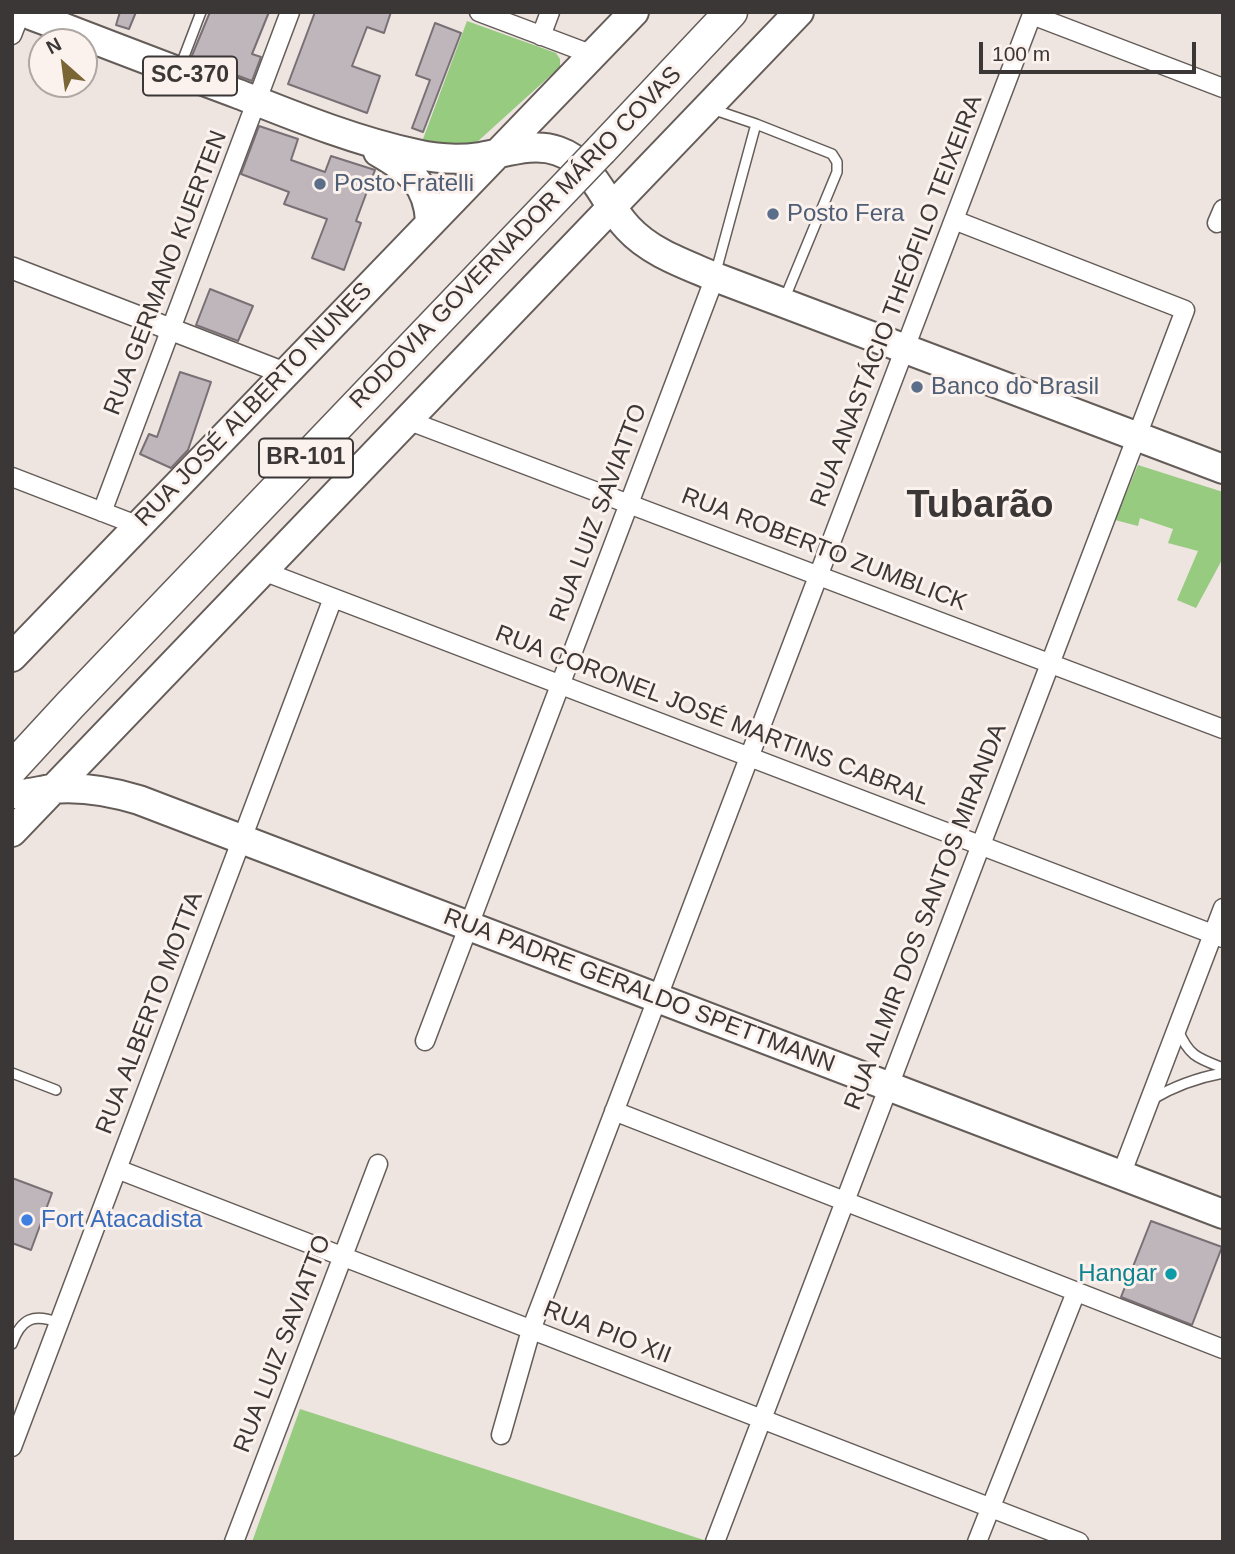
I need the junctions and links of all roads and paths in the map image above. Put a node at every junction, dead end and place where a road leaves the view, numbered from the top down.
1 (22, 12) edge
2 (201, 12) edge
3 (290, 12) edge
4 (479, 12) edge
5 (550, 12) edge
6 (634, 12) edge
7 (702, 12) edge
8 (731, 12) edge
9 (799, 12) edge
10 (1032, 14) edge
11 (12, 35) edge
12 (541, 36) junction
13 (593, 55) junction
14 (178, 71) junction
15 (1223, 88) edge
16 (256, 101) junction
17 (708, 108) junction
18 (756, 124) junction
19 (357, 140) junction
20 (593, 143) junction
21 (496, 154) junction
22 (631, 188) junction
23 (612, 208) junction
24 (954, 220) junction
25 (430, 221) junction
26 (656, 250) junction
27 (12, 268) edge
28 (715, 277) junction
29 (783, 302) junction
30 (171, 329) junction
31 (905, 348) junction
32 (284, 373) junction
33 (407, 420) junction
34 (1137, 437) junction
35 (1223, 470) edge
36 (12, 477) edge
37 (629, 504) junction
38 (102, 512) junction
39 (139, 526) junction
40 (262, 571) junction
41 (818, 576) junction
42 (333, 598) junction
43 (12, 657) edge
44 (1049, 664) junction
45 (560, 684) junction
46 (1223, 729) edge
47 (12, 736) edge
48 (750, 757) junction
49 (12, 768) edge
50 (51, 789) junction
51 (12, 794) edge
52 (12, 832) edge
53 (242, 839) junction
54 (980, 845) junction
55 (1223, 908) edge
56 (468, 926) junction
57 (1218, 936) edge
58 (657, 998) junction
59 (1177, 1028) junction
60 (425, 1041) dead end
61 (1223, 1070) edge
62 (12, 1073) edge
63 (887, 1086) junction
64 (56, 1090) dead end
65 (1150, 1101) junction
66 (614, 1111) junction
67 (378, 1164) dead end
68 (117, 1169) junction
69 (1121, 1175) junction
70 (844, 1201) junction
71 (1223, 1214) edge
72 (343, 1257) junction
73 (1076, 1292) junction
74 (59, 1323) junction
75 (531, 1330) junction
76 (12, 1344) edge
77 (1223, 1349) edge
78 (762, 1419) junction
79 (501, 1435) dead end
80 (12, 1447) edge
81 (990, 1508) junction
82 (234, 1542) edge
83 (715, 1542) edge
84 (977, 1542) edge
85 (1079, 1542) edge

1 - 11 street
1 - 14 main road, SC-370
2 - 14 lane
3 - 16 street, RUA GERMANO KUERTEN
4 - 12 street
5 - 12 street
6 - 13 main road, RUA JOSÉ ALBERTO NUNES
7 - 20 highway, RODOVIA GOVERNADOR MÁRIO COVAS / BR-101
8 - 20 highway, RODOVIA GOVERNADOR MÁRIO COVAS / BR-101
9 - 17 main road
10 - 15 street
10 - 24 street, RUA ANASTÁCIO THEÓFILO TEIXEIRA
12 - 13 street
13 - 21 main road, RUA JOSÉ ALBERTO NUNES
14 - 16 main road, SC-370
16 - 19 main road, SC-370
16 - 30 street, RUA GERMANO KUERTEN
17 - 18 lane
17 - 22 main road
18 - 28 lane
18 - 29 lane
19 - 21 main road, SC-370
19 - 25 main road, SC-370
20 - 47 highway, RODOVIA GOVERNADOR MÁRIO COVAS / BR-101
20 - 49 highway, RODOVIA GOVERNADOR MÁRIO COVAS / BR-101, bridge
21 - 23 main road
21 - 25 main road, RUA JOSÉ ALBERTO NUNES
22 - 23 main road
22 - 26 main road
23 - 26 main road
23 - 33 main road
24 - 31 street, RUA ANASTÁCIO THEÓFILO TEIXEIRA
24 - 34 street, RUA ALMIR DOS SANTOS MIRANDA
25 - 32 main road, RUA JOSÉ ALBERTO NUNES
26 - 28 main road
27 - 30 street
28 - 29 main road
28 - 37 street, RUA LUIZ SAVIATTO
29 - 31 main road
30 - 32 street
30 - 38 street, RUA GERMANO KUERTEN
31 - 34 main road
31 - 41 street, RUA ANASTÁCIO THEÓFILO TEIXEIRA
32 - 39 main road, RUA JOSÉ ALBERTO NUNES
33 - 37 street, RUA ROBERTO ZUMBLICK
33 - 40 main road
34 - 35 main road
34 - 44 street, RUA ALMIR DOS SANTOS MIRANDA
36 - 38 street
37 - 41 street, RUA ROBERTO ZUMBLICK
37 - 45 street, RUA LUIZ SAVIATTO
38 - 39 street
39 - 43 main road, RUA JOSÉ ALBERTO NUNES
40 - 42 street, RUA CORONEL JOSÉ MARTINS CABRAL
40 - 50 main road
41 - 44 street, RUA ROBERTO ZUMBLICK
41 - 48 street, RUA ANASTÁCIO THEÓFILO TEIXEIRA
42 - 45 street, RUA CORONEL JOSÉ MARTINS CABRAL
42 - 53 street, RUA ALBERTO MOTTA
44 - 46 street, RUA ROBERTO ZUMBLICK
44 - 54 street, RUA ALMIR DOS SANTOS MIRANDA
45 - 48 street, RUA CORONEL JOSÉ MARTINS CABRAL
45 - 56 street, RUA LUIZ SAVIATTO
48 - 54 street, RUA CORONEL JOSÉ MARTINS CABRAL
48 - 58 street, RUA ANASTÁCIO THEÓFILO TEIXEIRA
50 - 51 main road, RUA PADRE GERALDO SPETTMANN
50 - 52 main road
50 - 53 main road, RUA PADRE GERALDO SPETTMANN
53 - 56 main road, RUA PADRE GERALDO SPETTMANN
53 - 68 street, RUA ALBERTO MOTTA
54 - 57 street, RUA CORONEL JOSÉ MARTINS CABRAL
54 - 63 street, RUA ALMIR DOS SANTOS MIRANDA
55 - 57 street
56 - 58 main road, RUA PADRE GERALDO SPETTMANN
56 - 60 street, RUA LUIZ SAVIATTO
57 - 59 street
58 - 63 main road, RUA PADRE GERALDO SPETTMANN
58 - 66 street, RUA ANASTÁCIO THEÓFILO TEIXEIRA
59 - 61 lane
59 - 65 street
61 - 65 lane
62 - 64 lane
63 - 69 main road, RUA PADRE GERALDO SPETTMANN
63 - 70 street, RUA ALMIR DOS SANTOS MIRANDA
65 - 69 street
66 - 70 street
66 - 75 street, RUA ANASTÁCIO THEÓFILO TEIXEIRA
67 - 72 street, RUA LUIZ SAVIATTO
68 - 72 street, RUA PIO XII
68 - 74 street, RUA ALBERTO MOTTA
69 - 71 main road, RUA PADRE GERALDO SPETTMANN
70 - 73 street
70 - 78 street, RUA ALMIR DOS SANTOS MIRANDA
72 - 75 street, RUA PIO XII
72 - 82 street, RUA LUIZ SAVIATTO
73 - 77 street
73 - 81 street
74 - 76 lane
74 - 80 street, RUA ALBERTO MOTTA
75 - 78 street, RUA PIO XII
75 - 79 street, RUA ANASTÁCIO THEÓFILO TEIXEIRA
78 - 81 street, RUA PIO XII
78 - 83 street, RUA ALMIR DOS SANTOS MIRANDA
81 - 84 street
81 - 85 street, RUA PIO XII

